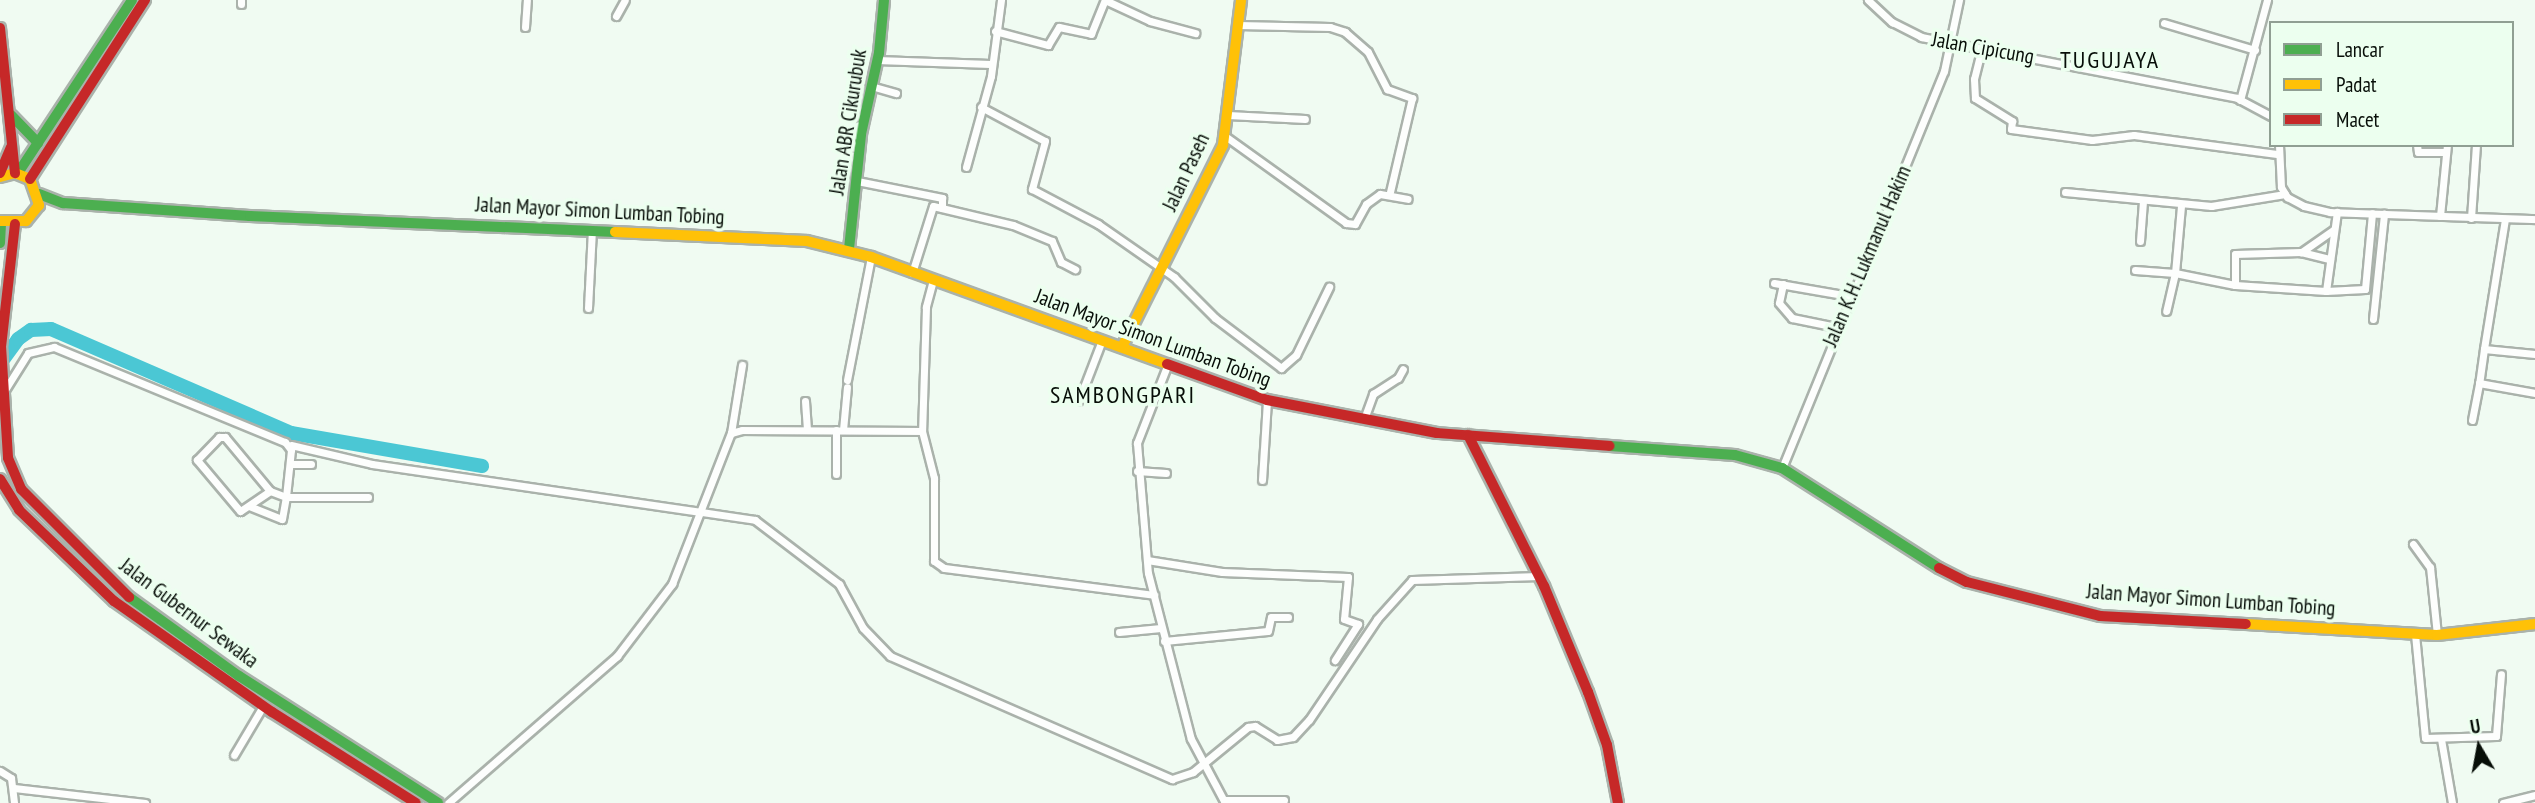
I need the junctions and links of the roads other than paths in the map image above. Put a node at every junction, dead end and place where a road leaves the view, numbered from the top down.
1 (132, 0) edge
2 (145, 0) edge
3 (527, 0) edge
4 (625, 0) edge
5 (884, 0) edge
6 (1001, 0) edge
7 (1105, 0) edge
8 (1241, 0) edge
9 (1868, 0) edge
10 (1959, 0) edge
11 (2267, 0) edge
12 (616, 16) dead end
13 (2164, 23) dead end
14 (1238, 24) junction
15 (525, 27) dead end
16 (0, 28) edge
17 (995, 31) junction
18 (1195, 33) dead end
19 (1950, 42) junction
20 (1982, 47) junction
21 (2255, 50) junction
22 (877, 60) junction
23 (990, 64) junction
24 (871, 86) junction
25 (896, 93) dead end
26 (2240, 100) junction
27 (981, 107) junction
28 (11, 115) junction
29 (1228, 115) junction
30 (2269, 115) edge
31 (1305, 119) dead end
32 (1225, 136) junction
33 (38, 143) junction
34 (12, 145) junction
35 (2279, 147) edge
36 (2417, 147) edge
37 (2476, 147) edge
38 (2446, 149) edge
39 (2277, 154) junction
40 (966, 167) dead end
41 (16, 173) junction
42 (0, 175) edge
43 (30, 179) junction
44 (857, 181) junction
45 (1390, 192) junction
46 (2066, 192) dead end
47 (39, 194) junction
48 (2285, 194) junction
49 (1408, 199) dead end
50 (2143, 201) junction
51 (63, 203) junction
52 (2180, 206) junction
53 (942, 208) junction
54 (2337, 212) junction
55 (34, 213) junction
56 (2372, 214) junction
57 (2384, 214) junction
58 (2440, 216) junction
59 (2470, 218) junction
60 (2505, 219) junction
61 (2535, 219) edge
62 (1, 221) edge
63 (15, 224) junction
64 (592, 229) junction
65 (2333, 230) junction
66 (2140, 241) dead end
67 (0, 243) edge
68 (849, 250) junction
69 (2301, 252) junction
70 (871, 257) junction
71 (2330, 259) junction
72 (1160, 268) junction
73 (1075, 269) dead end
74 (2135, 270) dead end
75 (912, 272) junction
76 (2175, 273) junction
77 (933, 280) junction
78 (1774, 283) dead end
79 (1783, 284) junction
80 (2235, 285) junction
81 (1329, 287) dead end
82 (2326, 291) junction
83 (1849, 296) junction
84 (588, 308) dead end
85 (2166, 311) dead end
86 (2373, 319) dead end
87 (1836, 327) junction
88 (2, 329) edge
89 (1102, 340) junction
90 (1, 346) edge
91 (1122, 347) junction
92 (2484, 349) junction
93 (2535, 354) edge
94 (742, 365) dead end
95 (1167, 366) junction
96 (1402, 369) dead end
97 (1, 374) edge
98 (2479, 383) junction
99 (2535, 393) edge
100 (0, 400) edge
101 (1079, 400) dead end
102 (1267, 400) junction
103 (805, 401) dead end
104 (1364, 419) junction
105 (2472, 420) dead end
106 (807, 429) junction
107 (839, 430) junction
108 (922, 431) junction
109 (731, 433) junction
110 (1468, 435) junction
111 (290, 445) junction
112 (290, 464) junction
113 (311, 464) dead end
114 (1782, 468) junction
115 (1137, 471) junction
116 (1166, 473) dead end
117 (836, 474) dead end
118 (0, 479) edge
119 (1262, 480) dead end
120 (270, 491) junction
121 (286, 497) junction
122 (369, 497) dead end
123 (249, 506) junction
124 (699, 513) junction
125 (2413, 544) dead end
126 (1147, 559) junction
127 (1539, 576) junction
128 (1154, 595) junction
129 (1288, 617) dead end
130 (2535, 624) edge
131 (1161, 628) junction
132 (1119, 632) dead end
133 (2415, 634) junction
134 (2437, 635) junction
135 (1164, 641) junction
136 (1346, 652) junction
137 (1335, 660) dead end
138 (2501, 674) dead end
139 (263, 706) junction
140 (306, 719) junction
141 (298, 728) junction
142 (2441, 739) junction
143 (234, 755) dead end
144 (1202, 761) junction
145 (0, 771) edge
146 (14, 788) junction
147 (2535, 795) edge
148 (1284, 800) dead end
149 (1225, 802) edge
150 (14, 803) edge
151 (145, 803) edge
152 (416, 803) edge
153 (438, 803) edge
154 (448, 803) edge
155 (1618, 803) edge
156 (2452, 803) edge
157 (2503, 803) edge

1 - 33 main road
2 - 43 main road
3 - 15 street
4 - 12 street
5 - 22 main road, Jalan ABR Cikurubuk
6 - 17 street
7 - 17 street
7 - 18 street
8 - 14 main road, Jalan Paseh
9 - 19 street, Jalan Cipicung
10 - 19 street, Jalan K.H. Lukmanul Hakim
11 - 21 street
13 - 21 street
14 - 29 main road, Jalan Paseh
14 - 45 street
16 - 28 main road
17 - 23 street
19 - 20 street, Jalan Cipicung
19 - 83 street, Jalan K.H. Lukmanul Hakim
20 - 26 street, Jalan Cipicung
20 - 39 street
21 - 26 street
22 - 23 street
22 - 24 main road, Jalan ABR Cikurubuk
23 - 27 street
24 - 25 street
24 - 44 main road, Jalan ABR Cikurubuk
26 - 30 street, Jalan Cipicung
27 - 40 street
27 - 72 street
28 - 33 main road
28 - 34 main road
29 - 31 street
29 - 32 main road, Jalan Paseh
32 - 45 street
32 - 72 main road, Jalan Paseh
33 - 41 main road
34 - 41 main road
34 - 42 main road
35 - 39 street
36 - 38 street
37 - 59 street
38 - 58 street
39 - 48 street
41 - 42 main road
41 - 43 main road
43 - 47 main road
44 - 53 street
44 - 68 main road, Jalan ABR Cikurubuk
45 - 49 street
46 - 50 street
47 - 51 main road, Jalan Mayor Simon Lumban Tobing
47 - 55 main road
48 - 52 street
48 - 54 street
50 - 52 street
50 - 66 street
51 - 55 main road, Jalan Mayor Simon Lumban Tobing
51 - 64 main road, Jalan Mayor Simon Lumban Tobing
52 - 76 street
53 - 73 street
53 - 75 street
54 - 56 street
54 - 65 street
55 - 63 main road, Jalan Mayor Simon Lumban Tobing
56 - 57 street
56 - 82 street
57 - 58 street
57 - 86 street
58 - 59 street
59 - 60 street
60 - 61 street
60 - 92 street
62 - 63 main road
62 - 67 main road
63 - 88 main road, Jalan Gubernur Sewaka
64 - 68 main road, Jalan Mayor Simon Lumban Tobing
64 - 84 street
65 - 69 street
65 - 71 street
68 - 70 main road, Jalan Mayor Simon Lumban Tobing
69 - 71 street
69 - 80 street
70 - 75 main road, Jalan Mayor Simon Lumban Tobing
70 - 107 street
71 - 82 street
72 - 81 street
72 - 91 main road, Jalan Paseh
74 - 76 street
75 - 77 main road, Jalan Mayor Simon Lumban Tobing
76 - 80 street
76 - 85 street
77 - 89 main road, Jalan Mayor Simon Lumban Tobing
77 - 108 street
78 - 79 street
79 - 83 street
79 - 87 street
80 - 82 street
83 - 87 street, Jalan K.H. Lukmanul Hakim
87 - 114 street, Jalan K.H. Lukmanul Hakim
88 - 90 main road, Jalan Gubernur Sewaka
89 - 91 main road, Jalan Mayor Simon Lumban Tobing
89 - 101 street
90 - 97 main road, Jalan Gubernur Sewaka
91 - 95 main road, Jalan Mayor Simon Lumban Tobing
92 - 93 street
92 - 98 street
94 - 109 street
95 - 102 main road, Jalan Mayor Simon Lumban Tobing
95 - 115 street
96 - 104 street
97 - 100 main road, Jalan Gubernur Sewaka
98 - 99 street
98 - 105 street
100 - 111 street
100 - 140 main road, Jalan Gubernur Sewaka
102 - 104 main road, Jalan Mayor Simon Lumban Tobing
102 - 119 street
103 - 106 street
104 - 110 main road, Jalan Mayor Simon Lumban Tobing
106 - 107 street
106 - 109 street
107 - 108 street
107 - 117 street
108 - 128 street
109 - 124 street
110 - 114 main road, Jalan Mayor Simon Lumban Tobing
110 - 127 main road
111 - 112 street
111 - 124 street
112 - 113 street
112 - 121 street
114 - 133 main road, Jalan Mayor Simon Lumban Tobing
115 - 116 street
115 - 126 street
118 - 139 main road
120 - 121 street
120 - 123 street
120 - 123 street
121 - 122 street
121 - 123 street
124 - 144 street
124 - 154 street
125 - 134 street
126 - 128 street
126 - 136 street
127 - 136 street
127 - 155 main road
128 - 131 street
129 - 135 street
130 - 134 main road, Jalan Mayor Simon Lumban Tobing
131 - 132 street
131 - 135 street
133 - 134 main road, Jalan Mayor Simon Lumban Tobing
133 - 142 street
135 - 144 street
136 - 137 street
136 - 144 street
138 - 142 street
139 - 141 main road
139 - 143 street
140 - 141 main road
140 - 153 main road, Jalan Gubernur Sewaka
141 - 152 main road
142 - 156 street
144 - 149 street
145 - 146 street
146 - 150 street
146 - 151 street
147 - 157 street
148 - 149 street

